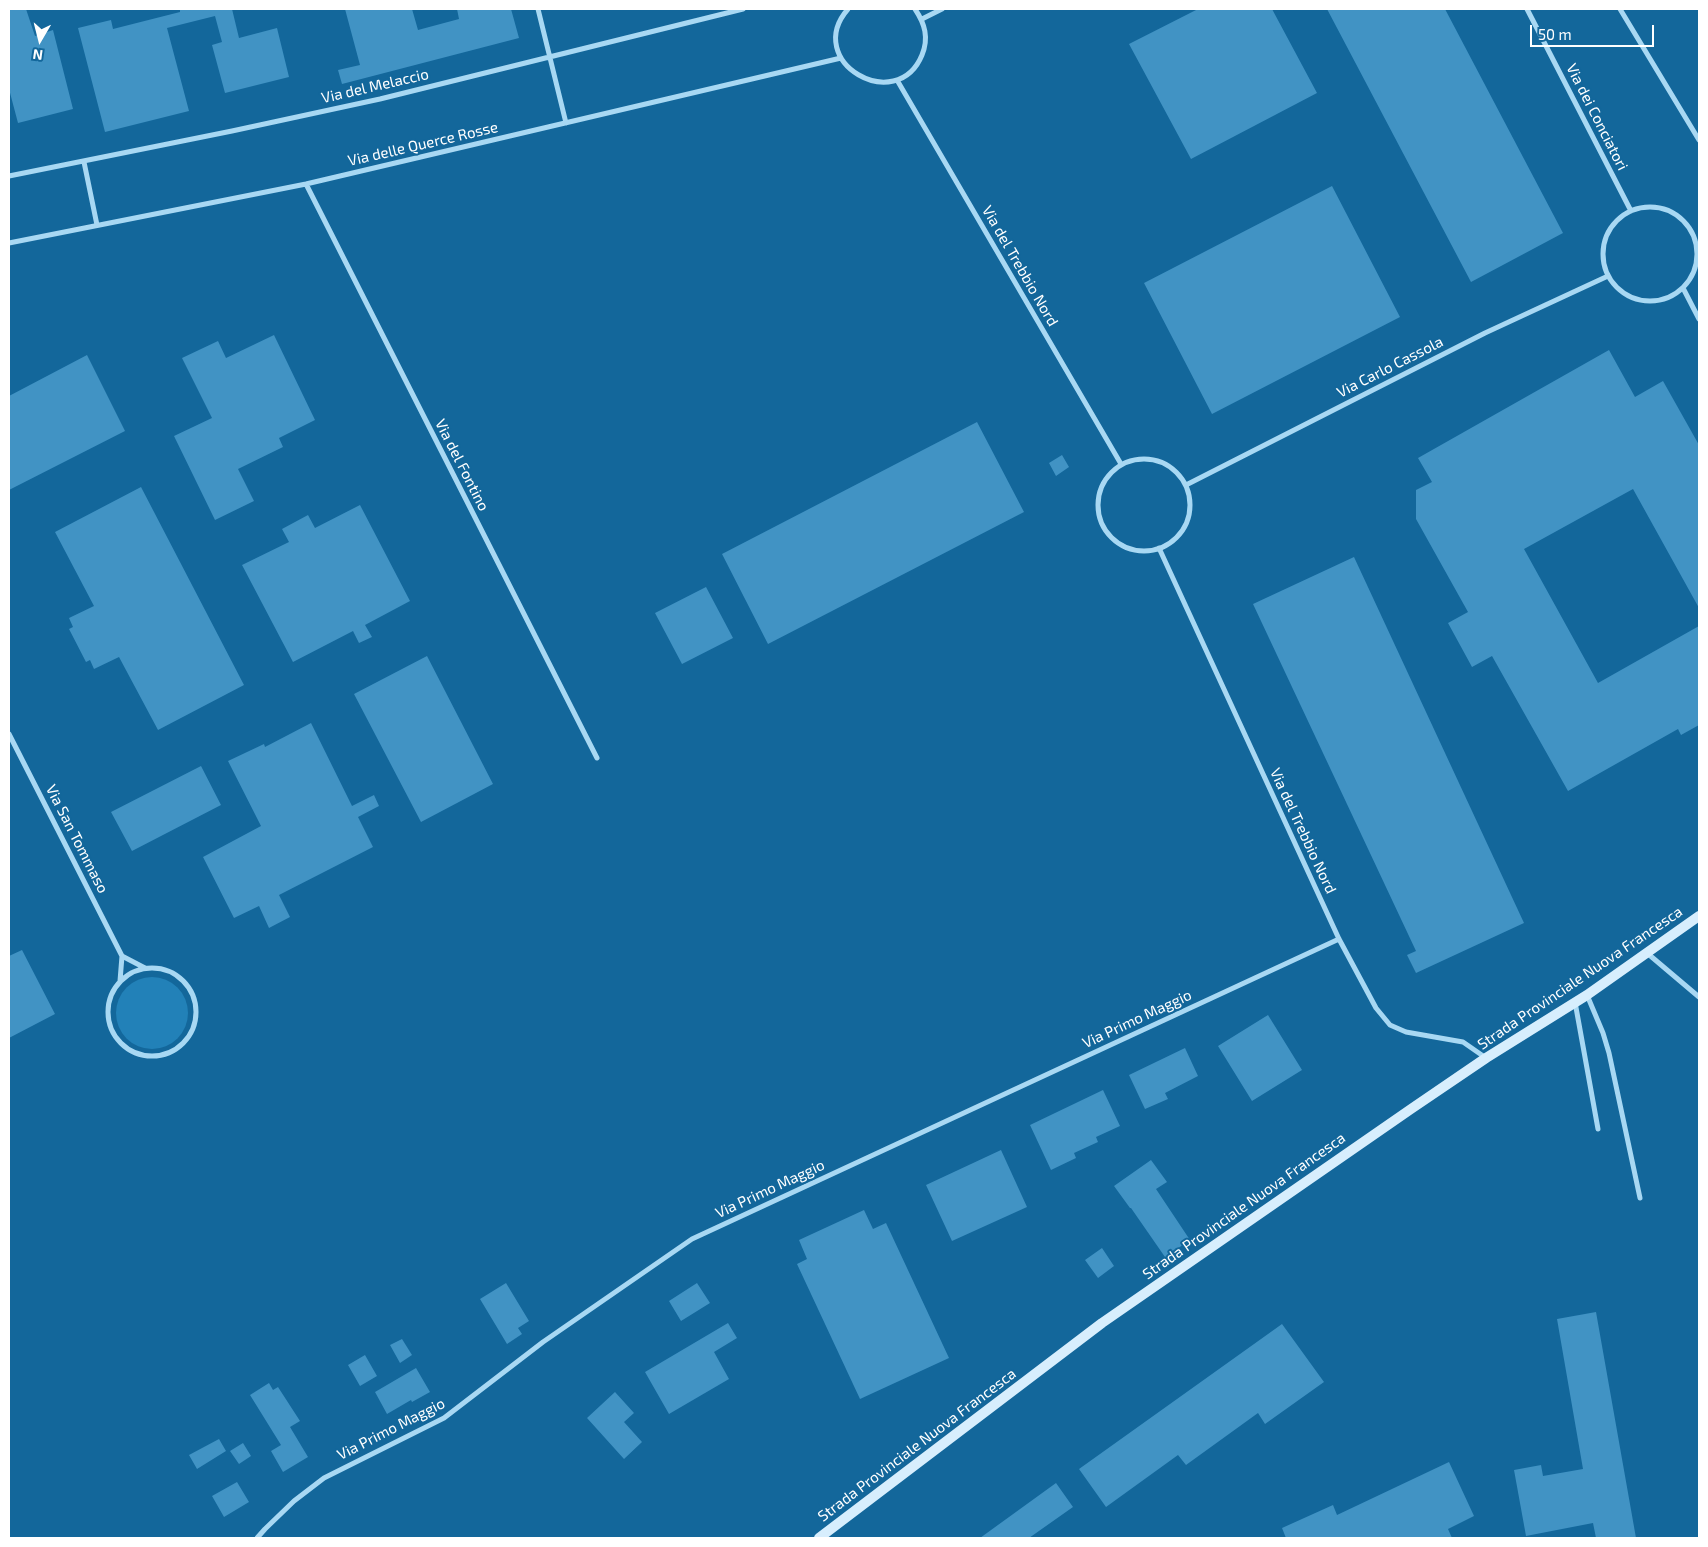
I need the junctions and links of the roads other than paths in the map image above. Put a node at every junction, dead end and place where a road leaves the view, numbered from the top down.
1 (538, 9) edge
2 (743, 9) edge
3 (848, 9) edge
4 (915, 9) edge
5 (942, 9) edge
6 (1527, 9) edge
7 (1620, 9) edge
8 (922, 19) junction
9 (550, 57) junction
10 (841, 58) junction
11 (897, 80) junction
12 (566, 123) junction
13 (1699, 140) edge
14 (84, 162) junction
15 (9, 176) edge
16 (306, 184) junction
17 (1631, 211) junction
18 (97, 225) junction
19 (9, 243) edge
20 (1608, 276) junction
21 (1683, 288) junction
22 (1699, 319) edge
23 (1121, 464) junction
24 (1186, 486) junction
25 (1159, 548) junction
26 (9, 734) edge
27 (597, 758) dead end
28 (1699, 916) edge
29 (1339, 939) junction
30 (1647, 953) junction
31 (122, 956) junction
32 (145, 968) junction
33 (120, 981) junction
34 (1586, 995) junction
35 (1699, 997) edge
36 (1575, 1002) junction
37 (1486, 1058) junction
38 (1598, 1129) dead end
39 (1640, 1198) dead end
40 (257, 1538) edge
41 (819, 1538) edge

1 - 9 street
2 - 9 street, Via del Melaccio
3 - 10 street
4 - 8 street
5 - 8 street
6 - 17 street, Via dei Conciatori
7 - 13 street
8 - 11 street
9 - 12 street
9 - 14 street, Via del Melaccio
10 - 11 street
10 - 12 street, Via delle Querce Rosse
11 - 23 street, Via del Trebbio Nord
12 - 16 street, Via delle Querce Rosse
14 - 15 street, Via del Melaccio
14 - 18 street
16 - 18 street, Via delle Querce Rosse
16 - 27 street, Via del Fontino
17 - 20 street
17 - 21 street
18 - 19 street, Via delle Querce Rosse
20 - 21 street
20 - 24 street, Via Carlo Cassola
21 - 22 street
23 - 24 street
23 - 25 street
24 - 25 street
25 - 29 street, Via del Trebbio Nord
26 - 31 street, Via San Tommaso
28 - 30 main road, Strada Provinciale Nuova Francesca
29 - 37 street, Via del Trebbio Nord
29 - 40 street, Via Primo Maggio
30 - 34 main road, Strada Provinciale Nuova Francesca
30 - 35 street
31 - 32 street
31 - 33 street
32 - 33 street
32 - 33 street
34 - 36 main road, Strada Provinciale Nuova Francesca
34 - 39 street
36 - 37 main road, Strada Provinciale Nuova Francesca
36 - 38 street
37 - 41 main road, Strada Provinciale Nuova Francesca

